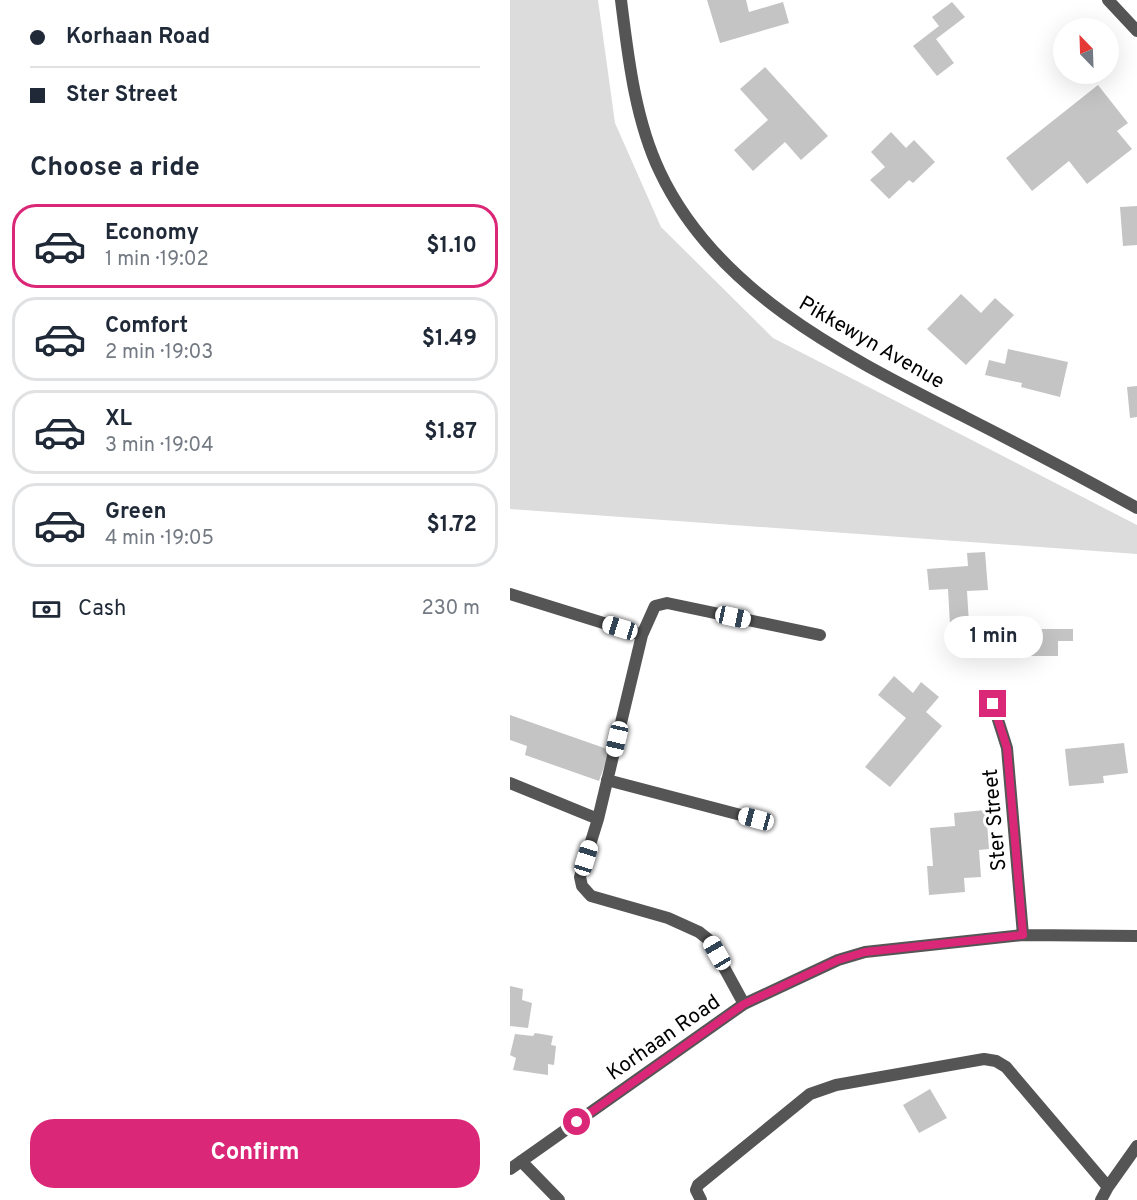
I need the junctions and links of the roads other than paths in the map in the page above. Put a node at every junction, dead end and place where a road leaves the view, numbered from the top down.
1 (621, 0) edge
2 (1108, 0) edge
3 (1137, 31) edge
4 (1137, 508) edge
5 (510, 594) edge
6 (642, 635) junction
7 (820, 635) dead end
8 (993, 704) dead end
9 (608, 780) junction
10 (510, 783) edge
11 (598, 819) junction
12 (756, 819) dead end
13 (1023, 935) junction
14 (1137, 936) edge
15 (744, 1004) junction
16 (1137, 1146) edge
17 (521, 1161) junction
18 (510, 1169) edge
19 (1108, 1186) junction
20 (559, 1200) edge
21 (701, 1200) edge
22 (1101, 1200) edge

1 - 4 street, Pikkewyn Avenue
2 - 3 street
5 - 6 street
6 - 7 street
6 - 9 street
8 - 13 street, Ster Street
9 - 11 street
9 - 12 street
10 - 11 street
11 - 15 street
13 - 14 street, Korhaan Road
13 - 15 street, Korhaan Road
15 - 17 street, Korhaan Road
16 - 19 street
17 - 18 street, Korhaan Road
17 - 20 street
19 - 21 street
19 - 22 street

